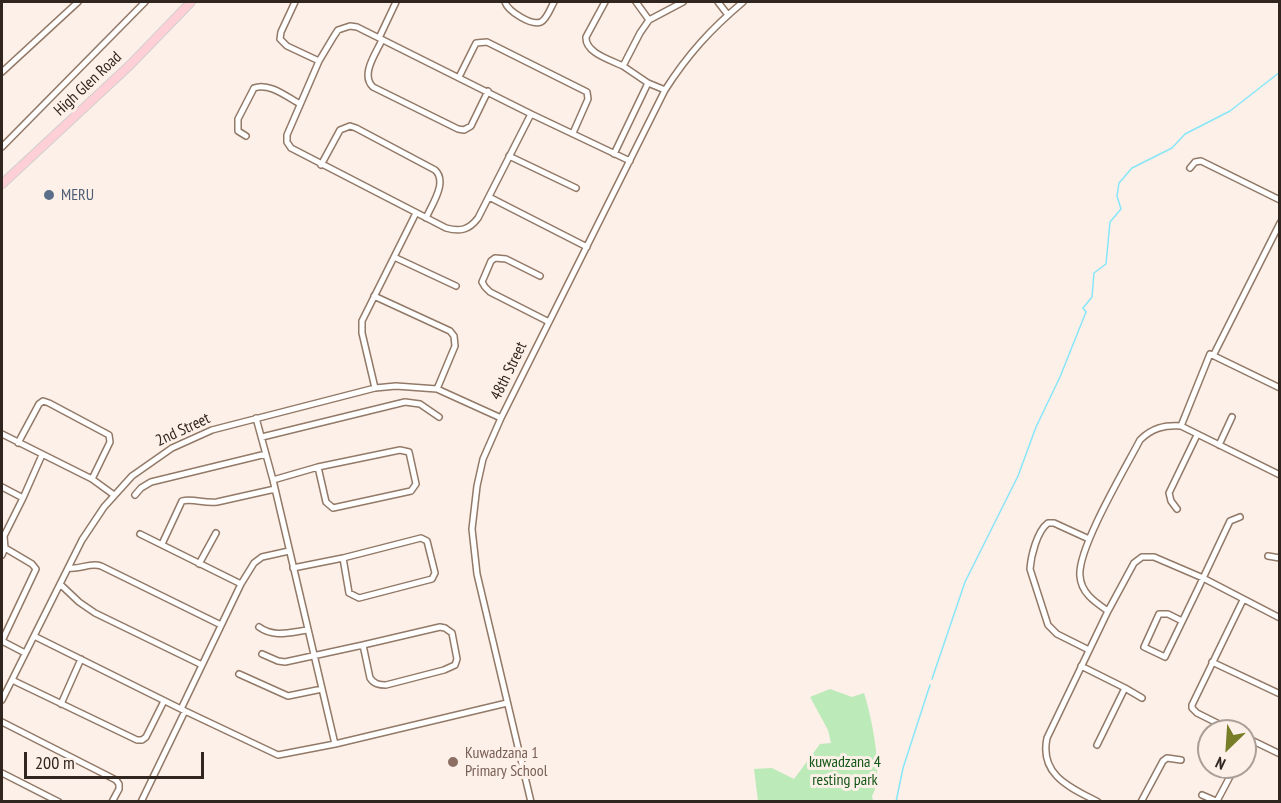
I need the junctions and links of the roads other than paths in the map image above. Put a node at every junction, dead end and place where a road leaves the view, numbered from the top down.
1 (78, 2) edge
2 (145, 2) edge
3 (191, 2) edge
4 (295, 2) edge
5 (396, 2) edge
6 (505, 2) edge
7 (554, 2) edge
8 (605, 2) edge
9 (636, 2) edge
10 (683, 2) edge
11 (718, 2) edge
12 (743, 2) edge
13 (728, 15) junction
14 (649, 20) junction
15 (381, 39) junction
16 (319, 61) junction
17 (623, 66) junction
18 (2, 72) edge
19 (459, 77) junction
20 (648, 83) junction
21 (665, 90) junction
22 (488, 91) junction
23 (300, 104) junction
24 (531, 114) junction
25 (573, 133) junction
26 (246, 136) dead end
27 (2, 147) edge
28 (614, 154) junction
29 (509, 156) junction
30 (630, 161) junction
31 (321, 165) junction
32 (1190, 168) dead end
33 (2, 184) edge
34 (576, 188) dead end
35 (489, 197) junction
36 (1280, 200) edge
37 (416, 213) junction
38 (426, 218) junction
39 (1280, 223) edge
40 (587, 247) junction
41 (394, 256) junction
42 (540, 276) dead end
43 (456, 286) dead end
44 (374, 296) junction
45 (549, 322) junction
46 (1214, 354) junction
47 (375, 388) junction
48 (1280, 388) edge
49 (437, 389) junction
50 (439, 417) dead end
51 (1232, 417) dead end
52 (256, 418) junction
53 (501, 418) junction
54 (1181, 426) junction
55 (2, 434) edge
56 (1197, 435) junction
57 (262, 437) junction
58 (18, 443) junction
59 (1219, 445) junction
60 (266, 454) junction
61 (42, 455) junction
62 (318, 468) junction
63 (1280, 475) edge
64 (92, 479) junction
65 (273, 480) junction
66 (2, 487) edge
67 (275, 489) junction
68 (114, 495) junction
69 (135, 495) dead end
70 (23, 498) junction
71 (1177, 510) dead end
72 (1240, 517) dead end
73 (216, 533) dead end
74 (140, 534) dead end
75 (3, 536) edge
76 (1089, 539) junction
77 (162, 544) junction
78 (5, 548) junction
79 (288, 551) junction
80 (2, 555) edge
81 (1268, 556) dead end
82 (343, 558) junction
83 (1280, 558) edge
84 (199, 564) junction
85 (68, 568) junction
86 (293, 568) junction
87 (1203, 578) junction
88 (60, 584) junction
89 (241, 584) junction
90 (1243, 600) junction
91 (1108, 611) junction
92 (1280, 618) edge
93 (1182, 621) junction
94 (221, 624) junction
95 (260, 627) dead end
96 (308, 630) junction
97 (34, 636) junction
98 (2, 641) edge
99 (363, 645) junction
100 (1089, 650) junction
101 (25, 653) junction
102 (262, 654) dead end
103 (314, 656) junction
104 (81, 659) junction
105 (1212, 662) junction
106 (202, 665) junction
107 (1081, 666) junction
108 (239, 674) dead end
109 (12, 680) junction
110 (1125, 688) junction
111 (322, 689) junction
112 (1280, 694) edge
113 (1142, 698) dead end
114 (2, 700) edge
115 (164, 701) junction
116 (507, 703) junction
117 (61, 704) junction
118 (183, 710) junction
119 (1209, 719) edge
120 (2, 722) edge
121 (1257, 743) edge
122 (335, 744) junction
123 (1097, 746) dead end
124 (1280, 754) edge
125 (1180, 760) dead end
126 (2, 773) edge
127 (1229, 779) edge
128 (1202, 795) dead end
129 (59, 801) edge
130 (112, 801) edge
131 (141, 801) edge
132 (531, 801) edge
133 (1098, 801) edge
134 (1141, 801) edge
135 (1217, 801) edge

1 - 18 street
2 - 27 street
3 - 33 main road, High Glen Road
4 - 16 street
5 - 15 street
6 - 7 street
8 - 17 street
9 - 14 street
10 - 14 street
11 - 13 street
12 - 13 street, 48th Street
13 - 21 street, 48th Street
14 - 17 street
15 - 16 street
15 - 19 street
15 - 22 street
16 - 23 street
17 - 20 street
19 - 22 street
19 - 25 street
20 - 21 street
20 - 28 street
21 - 30 street, 48th Street
22 - 24 street
23 - 26 street
23 - 31 street
24 - 25 street
24 - 29 street
25 - 28 street
28 - 30 street
29 - 34 street
29 - 35 street
30 - 40 street, 48th Street
31 - 37 street
31 - 38 street
32 - 36 street
35 - 38 street
35 - 40 street
37 - 38 street
37 - 41 street
39 - 46 street
40 - 45 street, 48th Street
41 - 43 street
41 - 44 street
42 - 45 street
44 - 47 street
44 - 49 street
45 - 53 street, 48th Street
46 - 48 street
46 - 54 street
47 - 49 street, 2nd Street
47 - 52 street, 2nd Street
49 - 53 street, 2nd Street
50 - 57 street
51 - 59 street
52 - 57 street
52 - 68 street, 2nd Street
53 - 116 street, 48th Street
54 - 56 street
54 - 76 street
55 - 58 street
56 - 59 street
56 - 71 street
57 - 60 street
58 - 61 street
58 - 64 street
59 - 63 street
60 - 65 street
60 - 69 street
61 - 64 street
61 - 70 street
62 - 62 street
62 - 65 street
64 - 68 street
65 - 67 street
66 - 70 street
67 - 77 street
67 - 79 street
68 - 85 street, 2nd Street
70 - 75 street
72 - 87 street
73 - 84 street
74 - 77 street
75 - 78 street
76 - 91 street
76 - 100 street
77 - 84 street
78 - 80 street
78 - 98 street
79 - 86 street
79 - 89 street
81 - 83 street
82 - 82 street
82 - 86 street
84 - 89 street
85 - 88 street, 2nd Street
85 - 94 street
86 - 96 street
87 - 90 street
87 - 91 street
87 - 93 street
88 - 97 street, 2nd Street
88 - 106 street
89 - 94 street
90 - 92 street
90 - 105 street
91 - 100 street
93 - 93 street
94 - 106 street
95 - 96 street
96 - 103 street
97 - 101 street, 2nd Street
97 - 104 street
98 - 101 street
99 - 99 street
99 - 103 street
100 - 107 street
101 - 109 street, 2nd Street
102 - 103 street
103 - 111 street
104 - 115 street
104 - 117 street
105 - 112 street
105 - 119 street
106 - 118 street
107 - 110 street
107 - 133 street
108 - 111 street
109 - 114 street, 2nd Street
109 - 117 street
110 - 113 street
110 - 123 street
111 - 122 street
115 - 117 street
115 - 118 street
116 - 122 street
116 - 132 street, 48th Street
118 - 122 street
118 - 131 street
120 - 130 street
121 - 124 street
125 - 134 street
126 - 129 street
127 - 135 street
128 - 135 street

